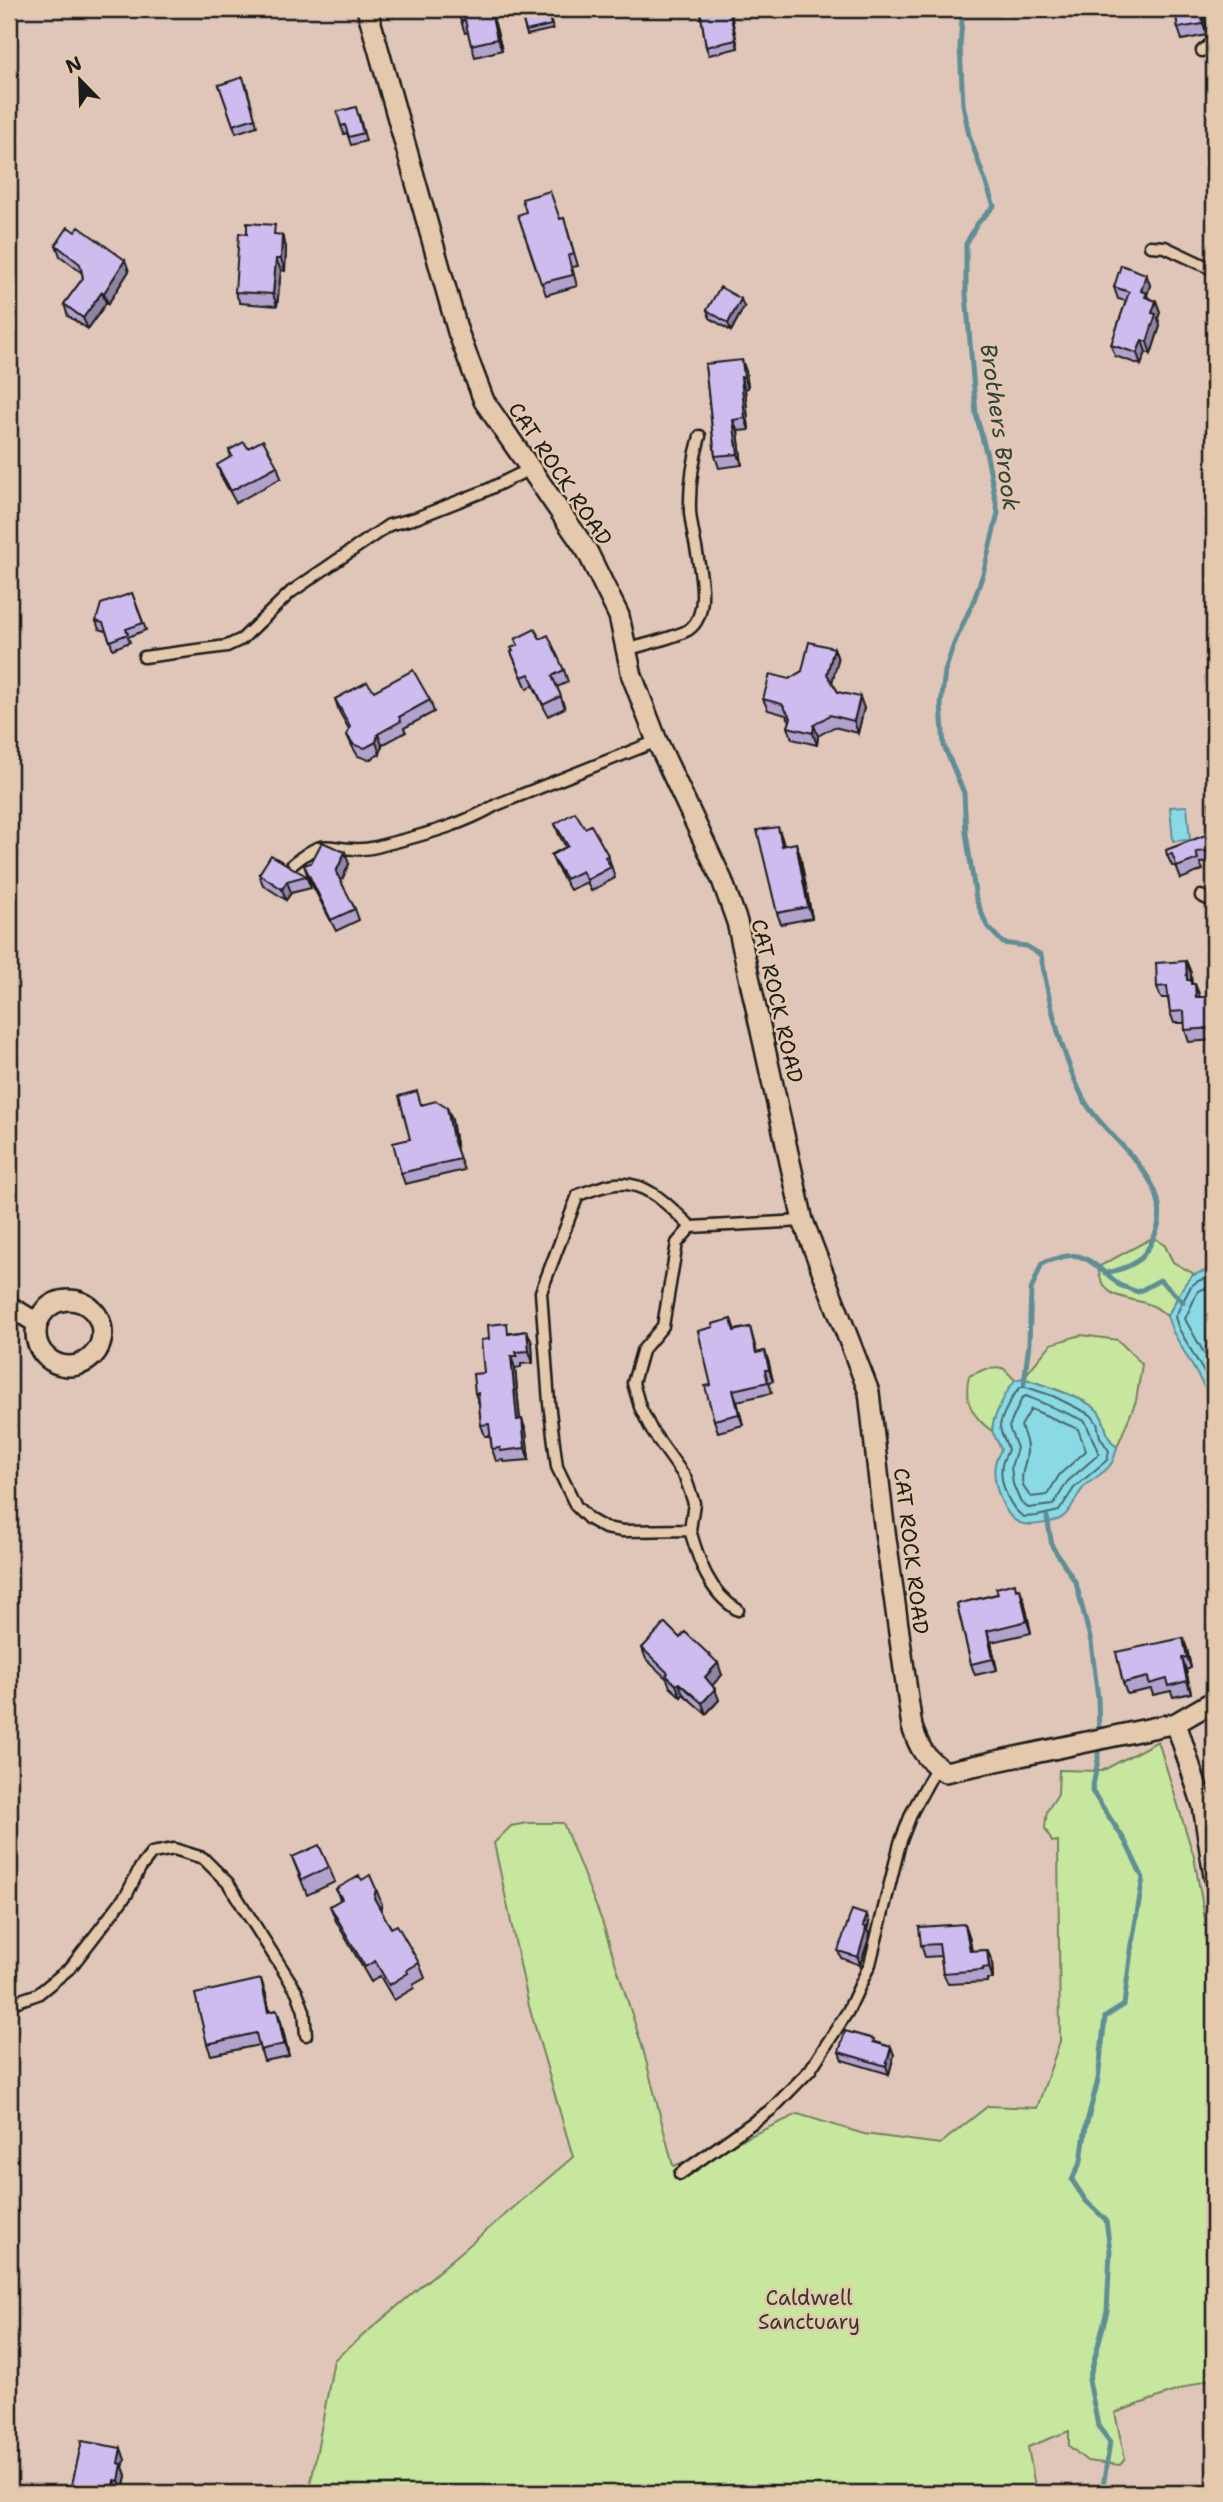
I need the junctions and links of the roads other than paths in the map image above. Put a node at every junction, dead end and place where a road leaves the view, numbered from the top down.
1 (367, 9) edge
2 (1214, 41) edge
3 (1202, 51) dead end
4 (1150, 246) dead end
5 (1214, 270) edge
6 (700, 436) dead end
7 (530, 469) junction
8 (626, 650) junction
9 (144, 657) dead end
10 (657, 741) junction
11 (293, 863) dead end
12 (1201, 896) dead end
13 (1214, 902) edge
14 (803, 1221) junction
15 (691, 1227) junction
16 (9, 1306) edge
17 (37, 1323) dead end
18 (690, 1530) junction
19 (738, 1610) dead end
20 (1214, 1701) edge
21 (1176, 1723) junction
22 (937, 1766) junction
23 (1214, 1876) edge
24 (9, 2004) edge
25 (306, 2035) dead end
26 (680, 2174) dead end

1 - 7 street, CAT ROCK ROAD
2 - 3 lane
4 - 5 lane
6 - 8 lane
7 - 8 street, CAT ROCK ROAD
7 - 9 lane
8 - 10 street, CAT ROCK ROAD
10 - 11 lane
10 - 14 street, CAT ROCK ROAD
12 - 13 lane
14 - 15 lane
14 - 22 street, CAT ROCK ROAD
15 - 18 lane
15 - 18 lane
16 - 17 street
18 - 19 lane
20 - 21 street
21 - 22 street
21 - 23 street
22 - 26 lane
24 - 25 lane

